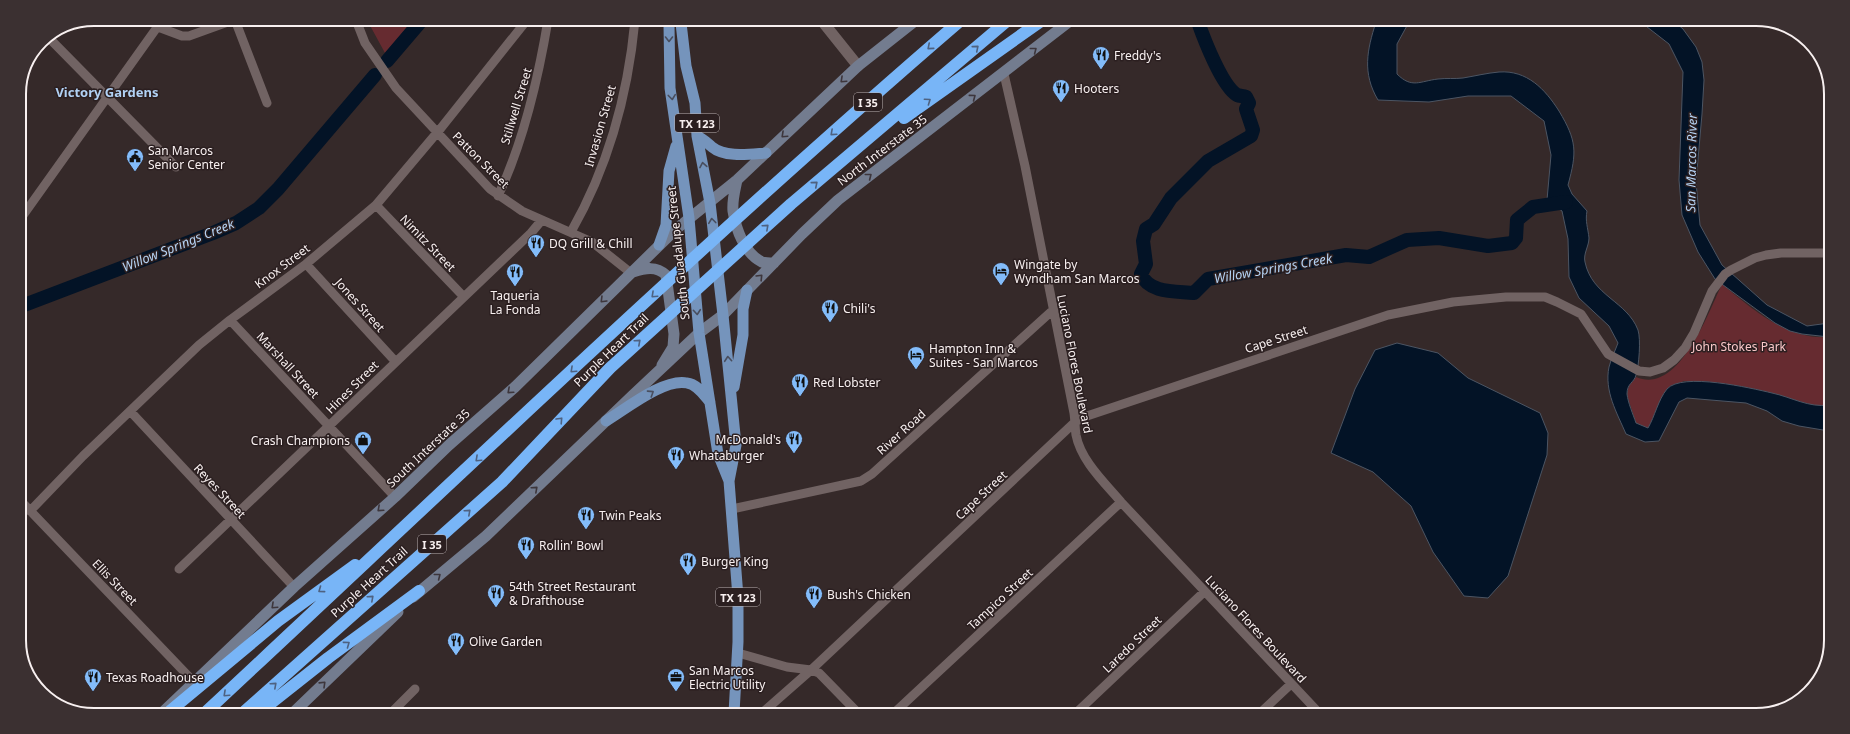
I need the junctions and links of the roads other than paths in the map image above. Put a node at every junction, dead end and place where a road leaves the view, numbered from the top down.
1 (159, 26) edge
2 (166, 26) edge
3 (216, 26) edge
4 (238, 26) edge
5 (358, 26) edge
6 (522, 26) edge
7 (547, 26) edge
8 (634, 26) edge
9 (669, 26) edge
10 (681, 26) edge
11 (826, 26) edge
12 (909, 26) edge
13 (954, 26) edge
14 (1001, 26) edge
15 (1034, 26) edge
16 (1064, 26) edge
17 (52, 41) edge
18 (858, 66) junction
19 (1004, 74) junction
20 (108, 97) junction
21 (267, 103) dead end
22 (437, 133) junction
23 (697, 136) junction
24 (677, 141) junction
25 (766, 153) junction
26 (839, 163) junction
27 (176, 167) dead end
28 (737, 180) junction
29 (498, 196) junction
30 (710, 203) junction
31 (376, 205) junction
32 (26, 211) edge
33 (689, 218) junction
34 (541, 221) junction
35 (571, 232) junction
36 (659, 245) junction
37 (1824, 254) edge
38 (774, 263) junction
39 (306, 264) junction
40 (631, 273) junction
41 (747, 290) junction
42 (464, 297) junction
43 (1052, 310) junction
44 (723, 315) junction
45 (230, 320) junction
46 (699, 333) junction
47 (395, 361) junction
48 (656, 374) junction
49 (711, 402) junction
50 (732, 402) junction
51 (130, 411) junction
52 (606, 421) junction
53 (1075, 422) junction
54 (329, 426) junction
55 (729, 481) junction
56 (395, 496) junction
57 (1121, 502) junction
58 (26, 507) edge
59 (732, 509) junction
60 (30, 511) junction
61 (231, 521) junction
62 (398, 534) junction
63 (180, 569) dead end
64 (294, 587) junction
65 (419, 591) junction
66 (1204, 592) junction
67 (738, 653) junction
68 (811, 670) junction
69 (194, 682) junction
70 (1291, 684) junction
71 (415, 689) dead end
72 (167, 708) edge
73 (174, 708) edge
74 (210, 708) edge
75 (248, 708) edge
76 (265, 708) edge
77 (299, 708) edge
78 (396, 708) edge
79 (734, 708) edge
80 (768, 708) edge
81 (853, 708) edge
82 (899, 708) edge
83 (1081, 708) edge
84 (1265, 708) edge
85 (1314, 708) edge

1 - 20 street
2 - 3 street
4 - 21 street
5 - 22 street, Patton Street
6 - 22 street, Knox Street
7 - 29 street, Stillwell Street
8 - 35 street, Invasion Street
9 -> 24 main road, South Guadalupe Street
10 - 23 main road, South Guadalupe Street / TX 123
11 - 18 street
12 - 18 main road
13 -> 62 highway, Purple Heart Trail / I 35
26 -> 14 highway, Purple Heart Trail / I 35
26 -> 15 highway
19 -> 16 main road, North Interstate 35
17 - 20 street
18 -> 25 main road
38 -> 19 main road, North Interstate 35
19 - 43 street, Luciano Flores Boulevard
20 - 27 street
20 - 32 street
22 - 29 street, Patton Street
22 - 31 street, Knox Street
23 - 25 main road
30 -> 23 main road, South Guadalupe Street / TX 123
24 - 33 main road, South Guadalupe Street
24 - 36 main road
25 - 28 main road
75 -> 26 highway, Purple Heart Trail / I 35
28 - 30 main road
28 - 38 main road
29 - 34 street, Patton Street
30 - 33 main road, South Interstate 35
44 -> 30 main road, South Guadalupe Street / TX 123
31 - 39 street, Knox Street
31 - 42 street, Nimitz Street
33 - 36 main road, South Interstate 35
33 -> 46 main road, South Guadalupe Street / TX 123
34 - 35 street, Patton Street
34 - 42 street, Hines Street
35 - 40 street, Patton Street
36 - 40 main road, South Interstate 35
37 - 53 street, Cape Street
41 -> 38 main road, North Interstate 35
39 - 45 street, Knox Street
39 - 47 street, Jones Street
40 - 48 main road
40 -> 56 main road, South Interstate 35
41 - 44 main road, North Interstate 35
41 - 50 main road
42 - 47 street, Hines Street
43 - 53 street, Luciano Flores Boulevard
43 - 59 street, River Road
44 - 46 main road
50 -> 44 main road, South Guadalupe Street / TX 123
45 - 51 street, Knox Street
45 - 54 street, Marshall Street
46 - 48 main road
46 - 49 main road, South Guadalupe Street / TX 123
47 - 54 street, Hines Street
48 - 52 main road
52 -> 49 main road
49 - 55 main road, South Guadalupe Street / TX 123
50 - 55 main road, South Guadalupe Street / TX 123
51 - 60 street, Knox Street
51 - 61 street, Reyes Street
65 -> 52 main road
53 - 57 street, Luciano Flores Boulevard
53 - 68 street, Cape Street
54 - 56 street, Marshall Street
54 - 61 street, Hines Street
55 - 59 main road, South Guadalupe Street / TX 123
56 -> 64 main road, South Interstate 35
57 - 66 street, Luciano Flores Boulevard
57 - 82 street, Tampico Street
58 - 60 street, Ellis Street
59 - 67 main road, South Guadalupe Street / TX 123
60 - 69 street, Ellis Street
61 - 63 street, Hines Street
61 - 64 street, Reyes Street
62 -> 73 highway
62 -> 74 highway, Purple Heart Trail / I 35
64 -> 69 main road, South Interstate 35
76 -> 65 highway
77 -> 65 main road
66 - 70 street, Luciano Flores Boulevard
66 - 83 street, Laredo Street
67 - 68 street
67 - 79 main road, South Guadalupe Street / TX 123
68 - 80 street, Cape Street
68 - 81 street
69 - 72 main road, South Interstate 35
70 - 84 street
70 - 85 street, Luciano Flores Boulevard
71 - 78 street

